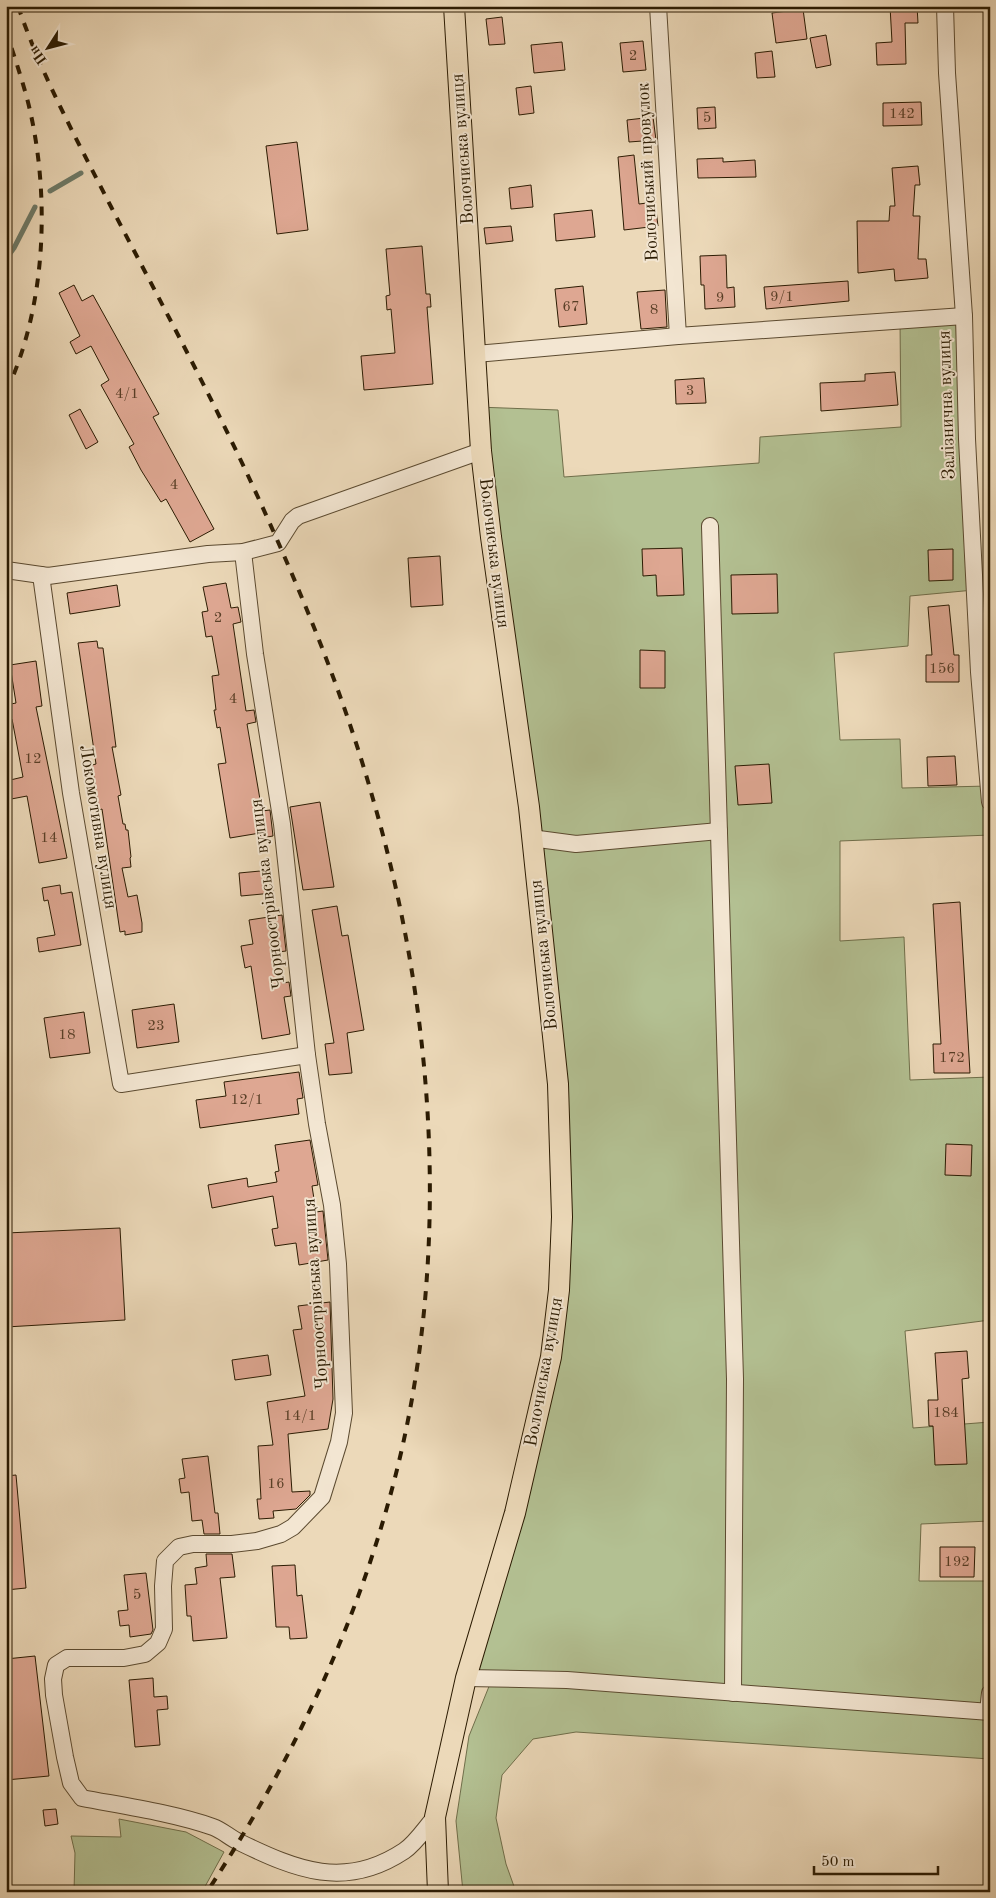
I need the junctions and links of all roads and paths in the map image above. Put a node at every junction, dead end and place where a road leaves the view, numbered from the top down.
1 (454, 6) edge
2 (658, 6) edge
3 (944, 6) edge
4 (964, 316) junction
5 (678, 336) junction
6 (476, 354) junction
7 (481, 451) junction
8 (710, 526) dead end
9 (244, 552) junction
10 (6, 570) edge
11 (42, 575) junction
12 (990, 802) edge
13 (719, 831) junction
14 (531, 838) junction
15 (307, 1055) junction
16 (466, 1678) junction
17 (733, 1693) junction
18 (990, 1694) edge
19 (989, 1712) edge
20 (435, 1816) junction
21 (438, 1892) edge

1 - 6 main road, Волочиська вулиця
2 - 5 street, Волочиський провулок
3 - 4 street, Залізнична вулиця
4 - 5 street
4 - 12 street, Залізнична вулиця
5 - 6 street
6 - 7 main road, Волочиська вулиця
7 - 9 street
7 - 14 main road, Волочиська вулиця
8 - 13 street
9 - 11 street
9 - 15 street, Чорноострівська вулиця
10 - 11 street
11 - 15 street, Локомотивна вулиця
13 - 14 street
13 - 17 street
14 - 16 main road, Волочиська вулиця
15 - 20 street, Чорноострівська вулиця
16 - 17 street
16 - 20 main road, Волочиська вулиця
17 - 19 street
18 - 19 street
20 - 21 main road, Волочиська вулиця

